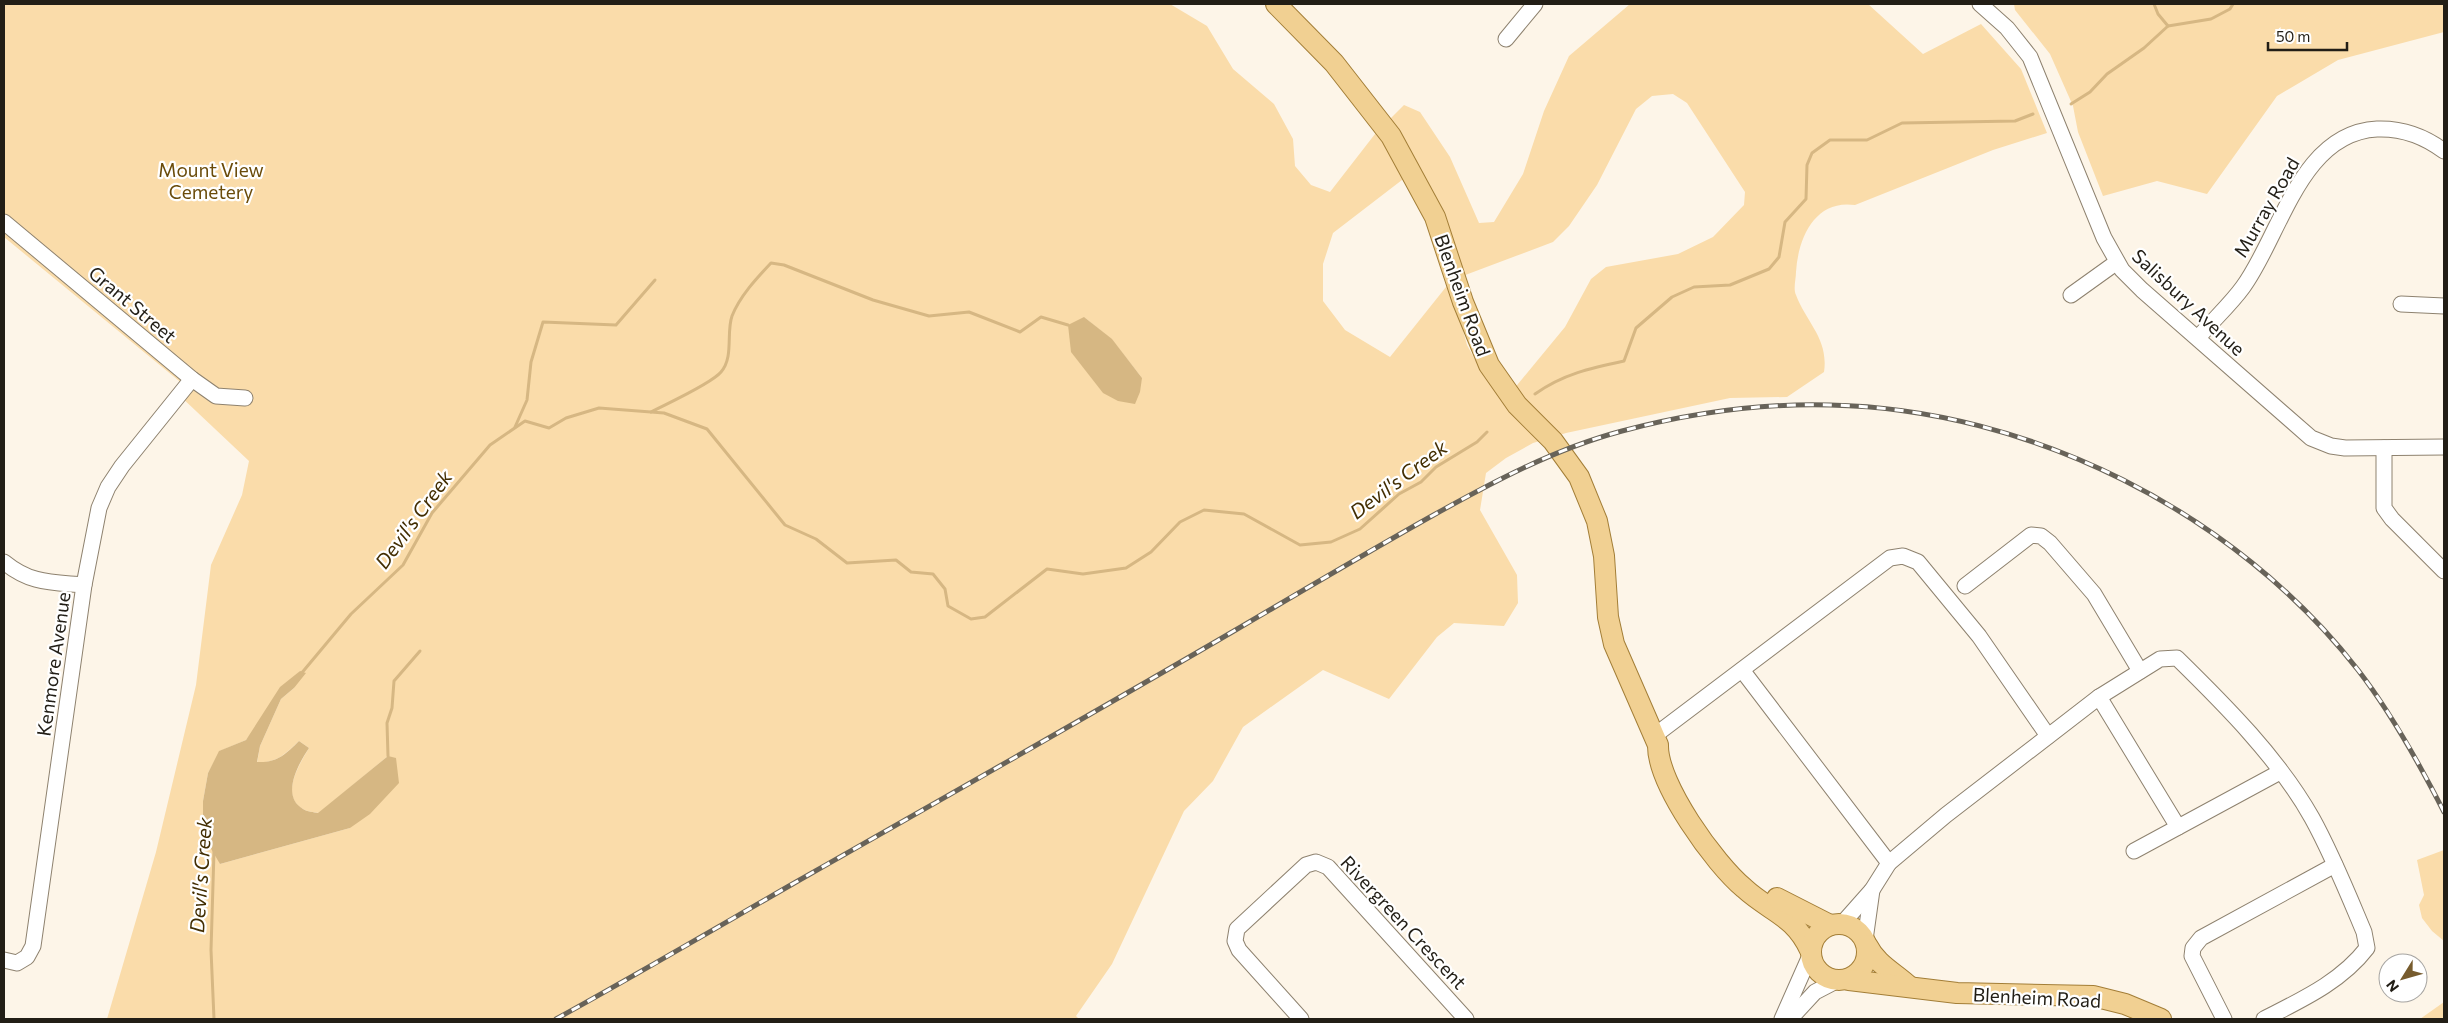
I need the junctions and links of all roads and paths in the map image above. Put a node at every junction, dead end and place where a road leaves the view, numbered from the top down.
1 (1276, 4) edge
2 (1535, 4) edge
3 (1986, 6) edge
4 (1506, 39) dead end
5 (2444, 151) edge
6 (4, 222) edge
7 (2117, 262) junction
8 (2071, 295) dead end
9 (2401, 304) dead end
10 (2444, 306) edge
11 (2198, 338) junction
12 (192, 379) junction
13 (244, 398) dead end
14 (2444, 447) edge
15 (2384, 448) junction
16 (4, 562) edge
17 (2444, 571) edge
18 (84, 585) junction
19 (1965, 586) dead end
20 (1742, 670) junction
21 (2140, 671) junction
22 (2099, 697) junction
23 (2048, 736) junction
24 (1656, 741) junction
25 (2280, 772) junction
26 (2178, 827) junction
27 (2134, 851) dead end
28 (1889, 863) junction
29 (2335, 865) junction
30 (1872, 890) junction
31 (1836, 925) junction
32 (1866, 942) junction
33 (1809, 954) junction
34 (4, 960) edge
35 (1843, 980) junction
36 (1910, 986) junction
37 (1302, 1019) edge
38 (1466, 1019) edge
39 (1782, 1019) edge
40 (1790, 1019) edge
41 (2161, 1019) edge
42 (2224, 1019) edge
43 (2264, 1019) edge

1 - 24 main road, Blenheim Road
2 - 4 street
3 - 7 street, Salisbury Avenue
5 - 11 street, Murray Road
6 - 12 street, Grant Street
7 - 8 street
7 - 11 street, Salisbury Avenue
9 - 10 street
11 - 15 street, Salisbury Avenue
12 - 13 street, Grant Street
12 - 18 street, Kenmore Avenue
14 - 15 street, Salisbury Avenue
15 - 17 street
16 - 18 street
18 - 34 street, Kenmore Avenue
19 - 21 street
20 - 23 street
20 - 24 street
20 - 28 street
21 - 22 street
21 - 25 street
22 - 23 street
22 - 26 street
23 - 28 street
24 - 31 main road, Blenheim Road
24 - 33 main road, Blenheim Road
25 - 26 street
25 - 29 street
26 - 27 street
28 - 30 street
29 - 42 street
29 - 43 street
30 - 31 street
30 - 32 street
31 - 32 main road
31 - 33 main road
32 - 35 main road
32 - 36 main road, Blenheim Road
33 - 35 main road
33 - 39 street
35 - 36 main road, Blenheim Road
35 - 40 street
36 - 41 main road, Blenheim Road
37 - 38 street, Rivergreen Crescent

